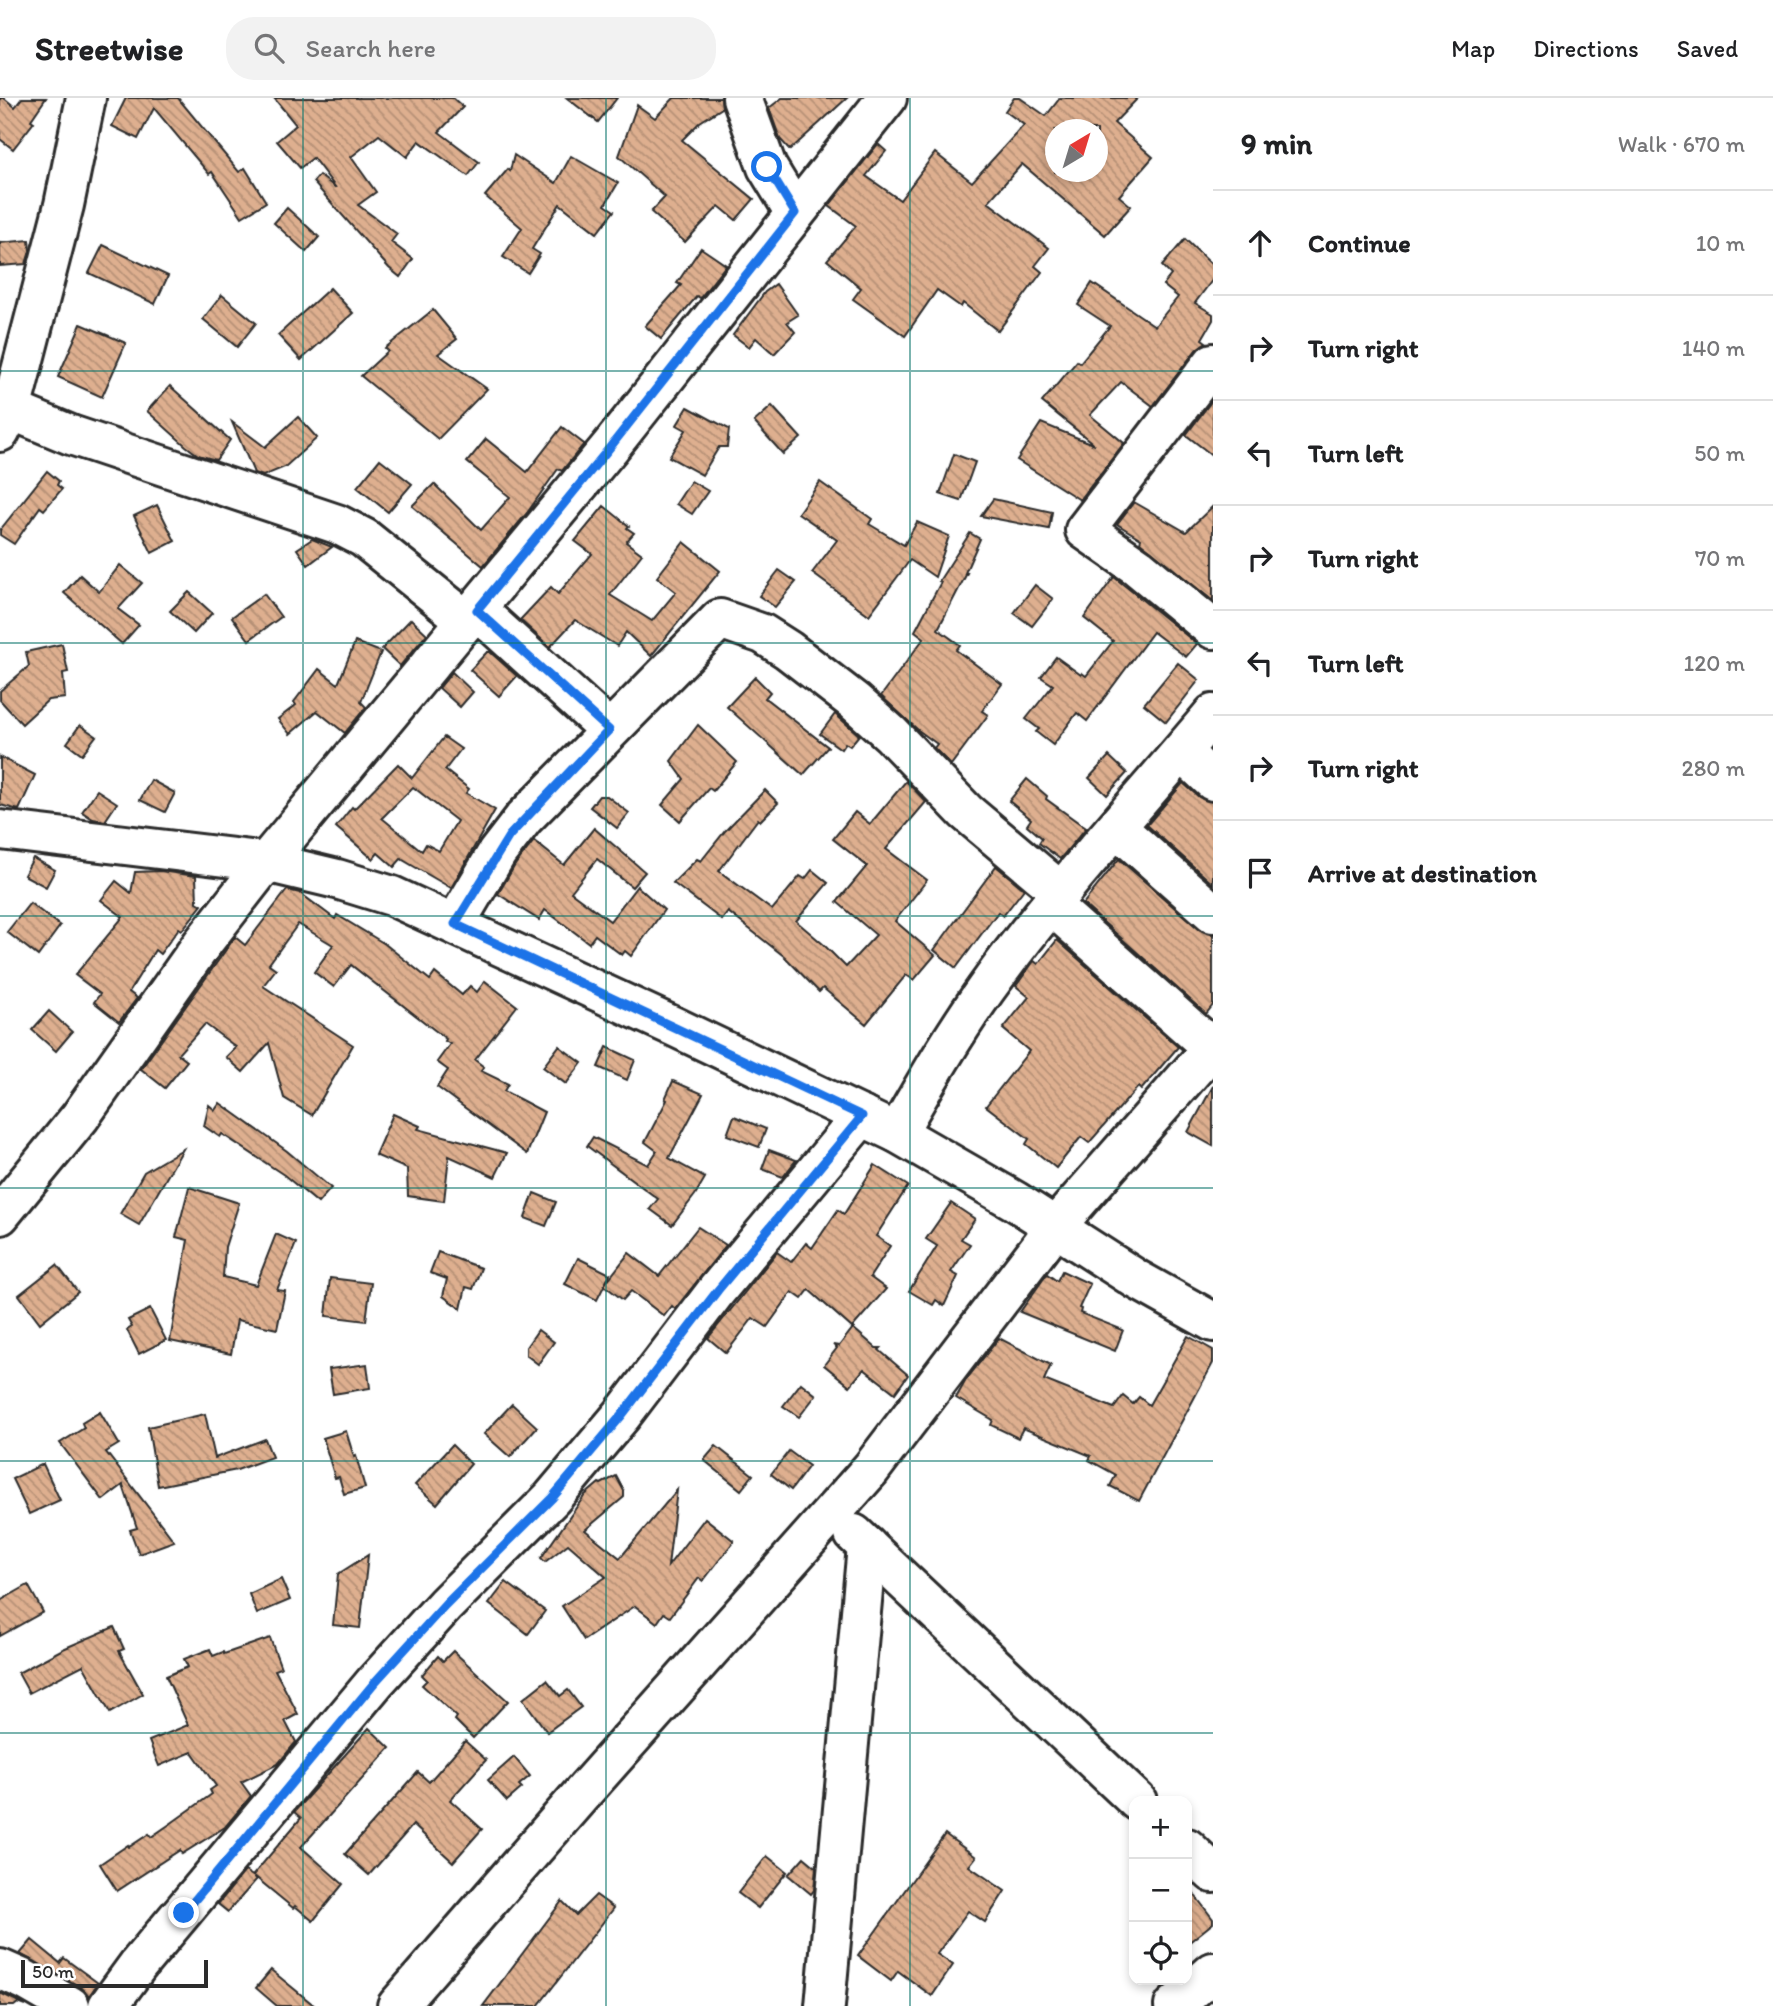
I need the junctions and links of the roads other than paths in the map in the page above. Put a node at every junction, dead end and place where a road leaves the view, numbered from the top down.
1 (86, 98) edge
2 (742, 98) edge
3 (887, 98) edge
4 (795, 213) junction
5 (1213, 363) edge
6 (6, 421) edge
7 (472, 615) junction
8 (1213, 629) edge
9 (1213, 714) edge
10 (609, 730) junction
11 (1182, 752) junction
12 (1213, 781) edge
13 (1117, 828) junction
14 (0, 830) edge
15 (266, 862) junction
16 (1056, 899) junction
17 (1213, 913) edge
18 (455, 924) junction
19 (1212, 1048) edge
20 (862, 1116) junction
21 (897, 1133) junction
22 (0, 1215) edge
23 (1056, 1226) junction
24 (1213, 1322) edge
25 (832, 1513) junction
26 (867, 1546) junction
27 (1132, 1796) edge
28 (1192, 1853) edge
29 (1213, 1873) edge
30 (0, 1969) edge
31 (1213, 1972) edge
32 (70, 2006) edge
33 (108, 2006) edge
34 (397, 2006) edge
35 (825, 2006) edge
36 (1174, 2006) edge

1 - 6 street
2 - 4 street
3 - 4 street
4 - 7 street
5 - 8 street
6 - 7 street
7 - 10 street
7 - 15 street
9 - 11 street
10 - 16 street
10 - 18 street
11 - 12 street
11 - 13 street
13 - 16 street
13 - 17 street
14 - 15 street
15 - 18 street
15 - 22 street
16 - 19 street
16 - 21 street
18 - 20 street
19 - 23 street
20 - 21 street
20 - 33 street
21 - 23 street
23 - 24 street
23 - 25 street
25 - 26 street
25 - 34 street
26 - 27 street
26 - 35 street
28 - 29 street
30 - 32 street
31 - 36 street

